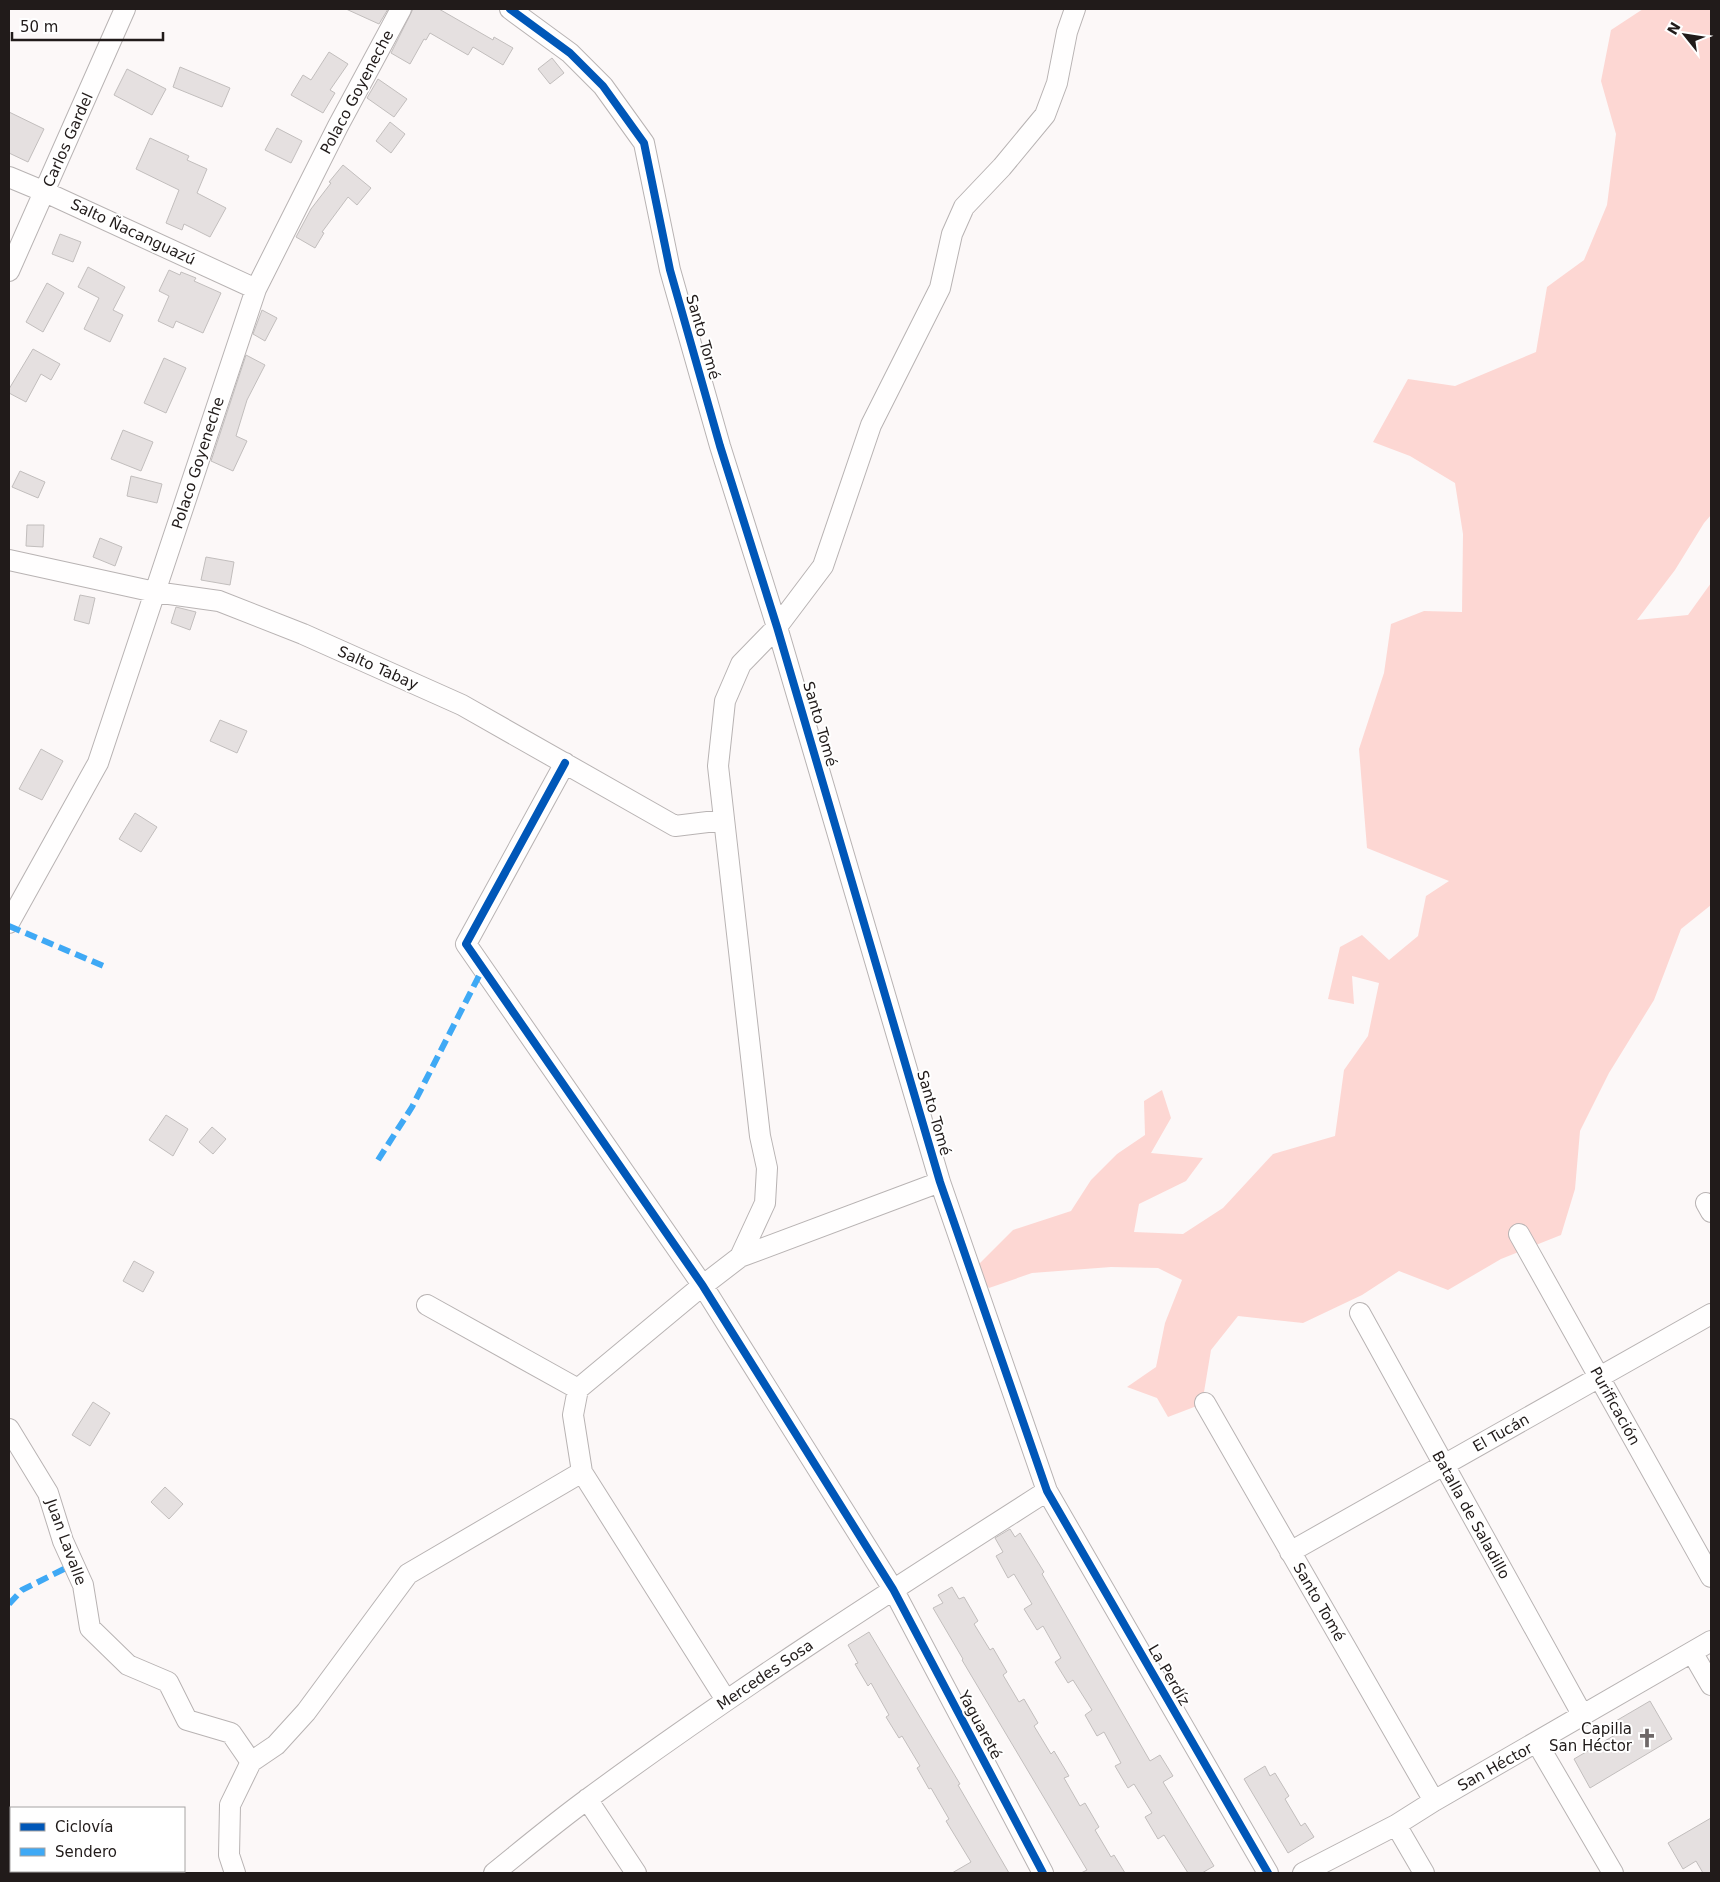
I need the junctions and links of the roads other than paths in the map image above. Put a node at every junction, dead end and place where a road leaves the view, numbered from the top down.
1 (125, 9) edge
2 (401, 9) edge
3 (510, 9) edge
4 (1075, 9) edge
5 (9, 177) edge
6 (45, 192) junction
7 (9, 271) edge
8 (256, 289) junction
9 (9, 560) edge
10 (155, 592) junction
11 (777, 627) junction
12 (566, 764) junction
13 (724, 820) junction
14 (9, 923) edge
15 (940, 1182) junction
16 (1520, 1234) dead end
17 (740, 1257) junction
18 (703, 1286) junction
19 (428, 1305) dead end
20 (1360, 1313) dead end
21 (1711, 1314) edge
22 (1599, 1377) junction
23 (578, 1389) junction
24 (1205, 1403) dead end
25 (9, 1429) edge
26 (1443, 1466) junction
27 (582, 1472) junction
28 (1047, 1491) junction
29 (1290, 1552) junction
30 (1711, 1577) edge
31 (893, 1589) junction
32 (1711, 1641) edge
33 (1692, 1652) junction
34 (1711, 1685) edge
35 (726, 1700) junction
36 (1583, 1716) junction
37 (1537, 1743) junction
38 (251, 1762) junction
39 (587, 1799) junction
40 (1434, 1801) junction
41 (1396, 1825) junction
42 (236, 1873) edge
43 (494, 1873) edge
44 (636, 1873) edge
45 (1043, 1873) edge
46 (1268, 1873) edge
47 (1303, 1873) edge
48 (1424, 1873) edge
49 (1614, 1873) edge

1 - 6 street, Carlos Gardel
2 - 8 street, Polaco Goyeneche
3 - 11 street, Santo Tomé
4 - 11 street
5 - 6 street, Salto Ñacanguazú
6 - 7 street, Carlos Gardel
6 - 8 street, Salto Ñacanguazú
8 - 10 street, Polaco Goyeneche
9 - 10 street, Salto Tabay
10 - 12 street, Salto Tabay
10 - 14 street, Polaco Goyeneche
11 - 13 street
11 - 15 street, Santo Tomé
12 - 13 street, Salto Tabay
12 - 18 street, Yaguareté
13 - 17 street
15 - 17 street
15 - 28 street, Santo Tomé
16 - 22 street, Purificación
17 - 18 street
18 - 23 street
18 - 31 street, Yaguareté
19 - 23 street
20 - 26 street, Batalla de Saladillo
21 - 22 street, El Tucán
22 - 26 street, El Tucán
22 - 30 street, Purificación
23 - 27 street
24 - 29 street, Santo Tomé
25 - 38 street, Juan Lavalle
26 - 29 street, El Tucán
26 - 36 street, Batalla de Saladillo
27 - 35 street
27 - 38 street
28 - 31 street, Mercedes Sosa
28 - 46 street, La Perdíz
29 - 40 street, Santo Tomé
31 - 35 street, Mercedes Sosa
31 - 45 street, Yaguareté
32 - 33 street, San Héctor
33 - 34 street
33 - 36 street, San Héctor
35 - 39 street, Mercedes Sosa
36 - 37 street, San Héctor
37 - 40 street, San Héctor
37 - 49 street
38 - 42 street
39 - 43 street, Mercedes Sosa
39 - 44 street
40 - 41 street, San Héctor
41 - 47 street, San Héctor
41 - 48 street

